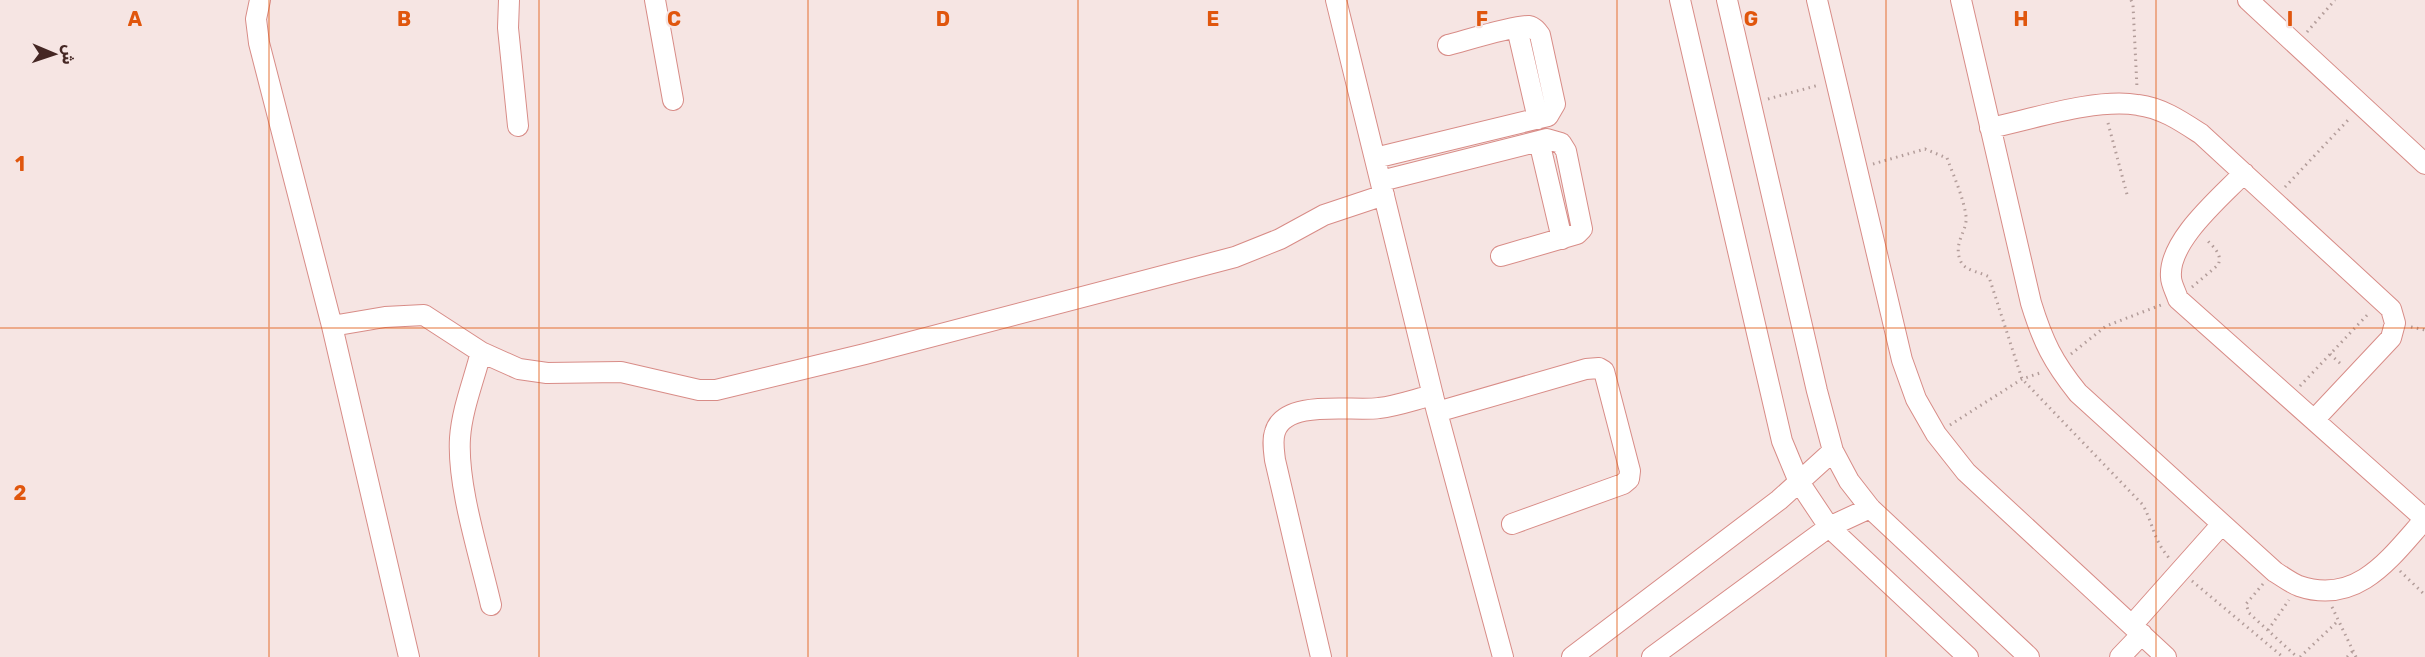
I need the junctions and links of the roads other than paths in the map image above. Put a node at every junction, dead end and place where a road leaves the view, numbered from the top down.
1 (260, 0) edge
2 (509, 0) edge
3 (655, 0) edge
4 (1336, 0) edge
5 (1680, 0) edge
6 (1727, 0) edge
7 (1817, 0) edge
8 (1961, 0) edge
9 (2248, 0) edge
10 (1448, 45) dead end
11 (673, 100) dead end
12 (518, 126) dead end
13 (1990, 128) junction
14 (1375, 158) junction
15 (2425, 164) edge
16 (2244, 173) junction
17 (1383, 188) junction
18 (1502, 256) dead end
19 (332, 326) junction
20 (481, 352) junction
21 (1436, 403) junction
22 (2314, 420) junction
23 (1833, 451) junction
24 (1799, 482) junction
25 (1870, 508) junction
26 (2425, 519) edge
27 (1512, 524) dead end
28 (2222, 524) junction
29 (1829, 527) junction
30 (491, 605) dead end
31 (2137, 629) junction
32 (409, 657) edge
33 (1321, 657) edge
34 (1503, 657) edge
35 (1572, 657) edge
36 (1652, 657) edge
37 (1968, 657) edge
38 (2030, 657) edge
39 (2120, 657) edge
40 (2166, 657) edge

1 - 19 street
2 - 12 street
3 - 11 street
4 - 14 street
5 - 24 street
6 - 23 street
7 - 31 street
8 - 13 street
9 - 15 street
10 - 14 street
13 - 16 street
13 - 28 street
14 - 17 street
16 - 22 street
16 - 22 street
17 - 18 street
17 - 20 street
17 - 21 street
19 - 20 street
19 - 32 street
20 - 30 street
21 - 27 street
21 - 33 street
21 - 34 street
22 - 26 street
23 - 24 street
23 - 25 street
24 - 29 street
24 - 35 street
25 - 29 street
25 - 38 street
26 - 28 street
28 - 31 street
29 - 36 street
29 - 37 street
31 - 39 street
31 - 40 street

